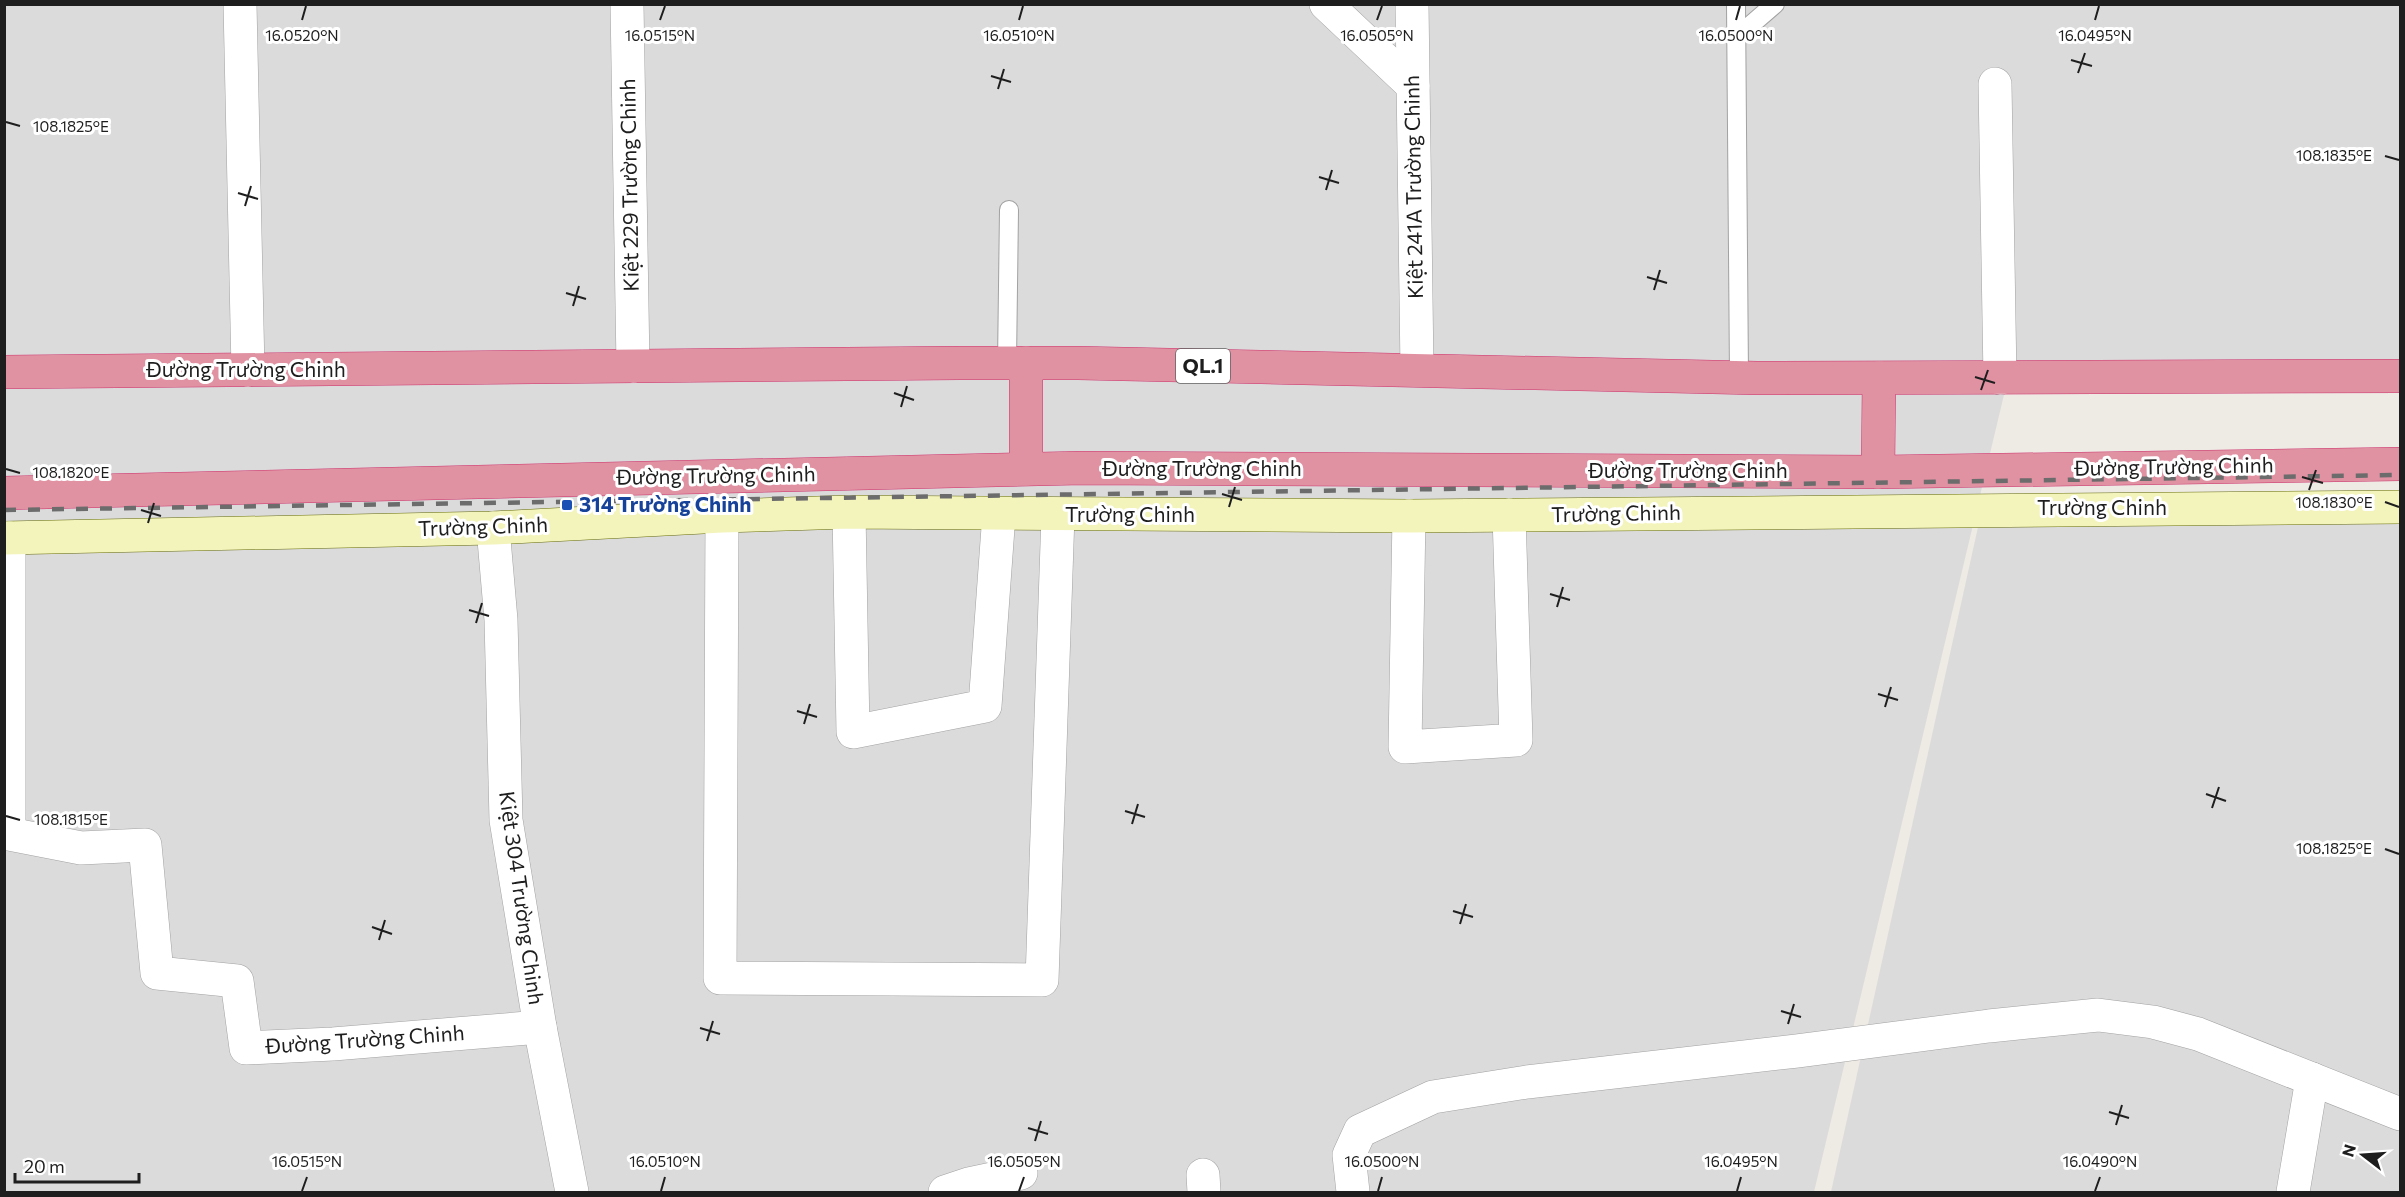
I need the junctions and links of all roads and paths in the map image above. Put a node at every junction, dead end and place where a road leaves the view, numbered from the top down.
1 (240, 4) edge
2 (627, 4) edge
3 (1326, 4) edge
4 (1412, 4) edge
5 (1736, 4) edge
6 (1775, 4) edge
7 (1738, 36) junction
8 (1995, 84) dead end
9 (1413, 86) junction
10 (1009, 210) dead end
11 (1016, 363) junction
12 (633, 366) junction
13 (248, 370) junction
14 (1417, 370) junction
15 (4, 372) edge
16 (2400, 376) edge
17 (1739, 377) junction
18 (1879, 378) junction
19 (2000, 378) junction
20 (2400, 464) edge
21 (1026, 469) junction
22 (1878, 472) junction
23 (4, 493) edge
24 (2400, 507) edge
25 (849, 512) junction
26 (999, 514) junction
27 (1058, 515) junction
28 (1509, 515) junction
29 (722, 516) junction
30 (1409, 516) junction
31 (493, 528) junction
32 (7, 538) edge
33 (7, 833) edge
34 (540, 1027) junction
35 (2312, 1079) junction
36 (2400, 1114) edge
37 (1021, 1173) dead end
38 (1353, 1182) edge
39 (572, 1192) edge
40 (945, 1192) edge
41 (2293, 1192) edge

1 - 13 street
2 - 12 street, Kiệt 229 Trường Chinh
3 - 9 street
4 - 9 street, Kiệt 241A Trường Chinh
5 - 7 lane
6 - 7 lane
7 - 17 lane
8 - 19 street
9 - 14 street, Kiệt 241A Trường Chinh
10 - 11 lane
11 - 12 highway, Đường Trường Chinh / QL.1
11 - 14 highway, Đường Trường Chinh / QL.1
11 - 21 highway
12 - 13 highway, Đường Trường Chinh / QL.1
13 - 15 highway, Đường Trường Chinh / QL.1
14 - 17 highway, Đường Trường Chinh / QL.1
16 - 19 highway, Đường Trường Chinh / QL.1
17 - 18 highway, Đường Trường Chinh / QL.1
18 - 19 highway, Đường Trường Chinh / QL.1
18 - 22 highway
20 - 22 highway, Đường Trường Chinh
21 - 22 highway, Đường Trường Chinh
21 - 23 highway, Đường Trường Chinh
24 - 28 street, Trường Chinh
25 - 26 street, Trường Chinh
25 - 26 street
25 - 29 street, Trường Chinh
26 - 27 street, Trường Chinh
27 - 29 street
27 - 30 street, Trường Chinh
28 - 30 street, Trường Chinh
28 - 30 street
29 - 31 street, Trường Chinh
31 - 32 street, Trường Chinh
31 - 34 street, Kiệt 304 Trường Chinh
32 - 33 street, Đường Trường Chinh
33 - 34 street, Đường Trường Chinh
34 - 39 street, Kiệt 304 Trường Chinh
35 - 36 street
35 - 38 street
35 - 41 street
37 - 40 street

